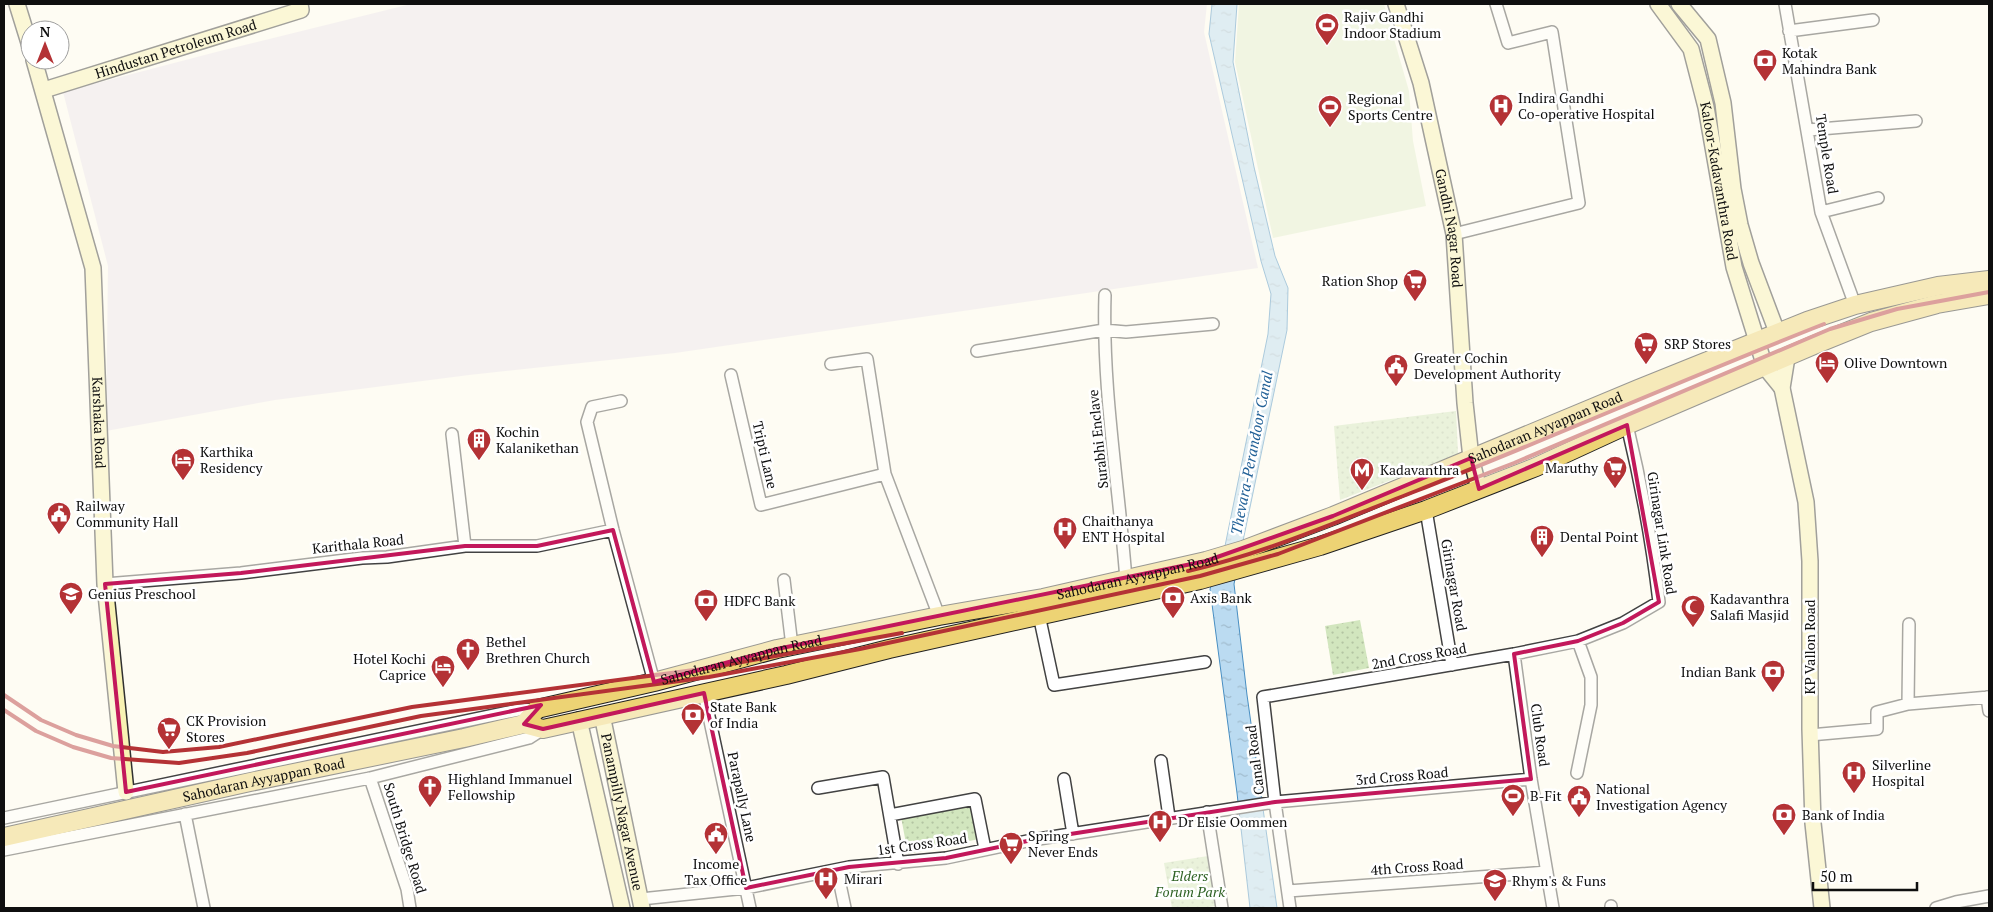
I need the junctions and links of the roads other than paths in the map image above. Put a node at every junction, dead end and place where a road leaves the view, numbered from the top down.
1 (17, 4) edge
2 (300, 4) edge
3 (1396, 4) edge
4 (1496, 4) edge
5 (1658, 4) edge
6 (1680, 4) edge
7 (1785, 4) edge
8 (22, 20) edge
9 (1873, 20) dead end
10 (1789, 31) junction
11 (37, 70) edge
12 (44, 90) junction
13 (1916, 121) dead end
14 (1808, 130) junction
15 (1878, 198) dead end
16 (1821, 212) junction
17 (1454, 234) junction
18 (1989, 280) edge
19 (1105, 295) dead end
20 (1989, 295) edge
21 (1856, 305) junction
22 (1213, 324) dead end
23 (1104, 330) junction
24 (1777, 332) junction
25 (1757, 341) junction
26 (977, 352) dead end
27 (1787, 357) junction
28 (831, 364) dead end
29 (1765, 367) junction
30 (731, 375) dead end
31 (1782, 388) junction
32 (621, 401) dead end
33 (1627, 425) junction
34 (452, 434) dead end
35 (1471, 458) junction
36 (885, 474) junction
37 (1479, 490) junction
38 (1426, 510) junction
39 (613, 530) junction
40 (465, 546) junction
41 (784, 580) dead end
42 (1126, 580) junction
43 (105, 584) junction
44 (1038, 615) junction
45 (940, 616) junction
46 (1909, 624) dead end
47 (1578, 641) junction
48 (785, 648) junction
49 (1514, 654) junction
50 (1205, 662) dead end
51 (1452, 665) junction
52 (786, 675) junction
53 (654, 682) junction
54 (704, 693) junction
55 (602, 694) junction
56 (1263, 697) joint
57 (1988, 697) edge
58 (1908, 704) junction
59 (537, 709) junction
60 (1989, 711) edge
61 (602, 716) junction
62 (579, 720) junction
63 (524, 724) junction
64 (543, 729) junction
65 (1810, 735) junction
66 (1161, 761) dead end
67 (1577, 774) dead end
68 (370, 778) junction
69 (1064, 778) dead end
70 (1531, 779) junction
71 (818, 788) dead end
72 (126, 792) junction
73 (1275, 802) junction
74 (1207, 812) junction
75 (185, 814) junction
76 (890, 815) junction
77 (4, 818) edge
78 (1170, 818) junction
79 (1073, 834) junction
80 (4, 837) edge
81 (985, 849) junction
82 (4, 850) edge
83 (898, 864) junction
84 (838, 870) junction
85 (1547, 872) junction
86 (746, 888) junction
87 (1288, 891) junction
88 (1989, 896) edge
89 (642, 904) edge
90 (622, 905) edge
91 (204, 908) edge
92 (410, 908) edge
93 (750, 908) edge
94 (845, 908) edge
95 (1222, 908) edge
96 (1290, 908) edge
97 (1553, 908) edge
98 (1822, 908) edge
99 (1936, 908) edge

1 - 8 street
2 - 12 street, Hindustan Petroleum Road
3 - 17 street, Gandhi Nagar Road
4 - 17 street
5 - 25 street, Kaloor-Kadavanthra Road
6 - 24 street, Kaloor-Kadavanthra Road
7 - 10 street, Temple Road
9 - 10 street
10 - 14 street, Temple Road
11 - 12 street, Karshaka Road
12 - 43 street, Karshaka Road
13 - 14 street
14 - 16 street, Temple Road
15 - 16 street
16 - 21 street, Temple Road
17 - 35 street, Gandhi Nagar Road
18 - 21 main road, Sahodaran Ayyappan Road
19 - 23 street, Surabhi Enclave
20 - 27 main road, Sahodaran Ayyappan Road
21 - 24 main road, Sahodaran Ayyappan Road
22 - 23 street
23 - 26 street
23 - 42 street, Surabhi Enclave
24 - 25 main road, Sahodaran Ayyappan Road
24 - 27 main road
25 - 29 street, Kaloor-Kadavanthra Road
25 - 35 main road, Sahodaran Ayyappan Road
27 - 29 main road, Sahodaran Ayyappan Road
27 - 31 street, KP Vallon Road
28 - 36 street
29 - 31 street, KP Vallon Road
29 - 33 main road, Sahodaran Ayyappan Road
30 - 36 street, Tripti Lane
31 - 65 street, KP Vallon Road
32 - 39 street
33 - 37 main road, Sahodaran Ayyappan Road
33 - 47 street, Girinagar Link Road
34 - 40 street
35 - 37 street, Gandhi Nagar Road
35 - 42 main road, Sahodaran Ayyappan Road
36 - 45 street
37 - 38 main road, Sahodaran Ayyappan Road
38 - 44 main road, Sahodaran Ayyappan Road
38 - 51 street, Girinagar Road
39 - 40 street, Karithala Road
39 - 53 street
40 - 43 street, Karithala Road
41 - 48 street
42 - 45 main road, Sahodaran Ayyappan Road
43 - 72 street, Karshaka Road
44 - 50 street
44 - 52 main road, Sahodaran Ayyappan Road
45 - 48 main road, Sahodaran Ayyappan Road
46 - 58 street
47 - 49 street, 2nd Cross Road
47 - 67 street
48 - 52 main road
48 - 53 main road, Sahodaran Ayyappan Road
49 - 51 street, 2nd Cross Road
49 - 70 street, Club Road
51 - 56 street, 2nd Cross Road
52 - 54 main road, Sahodaran Ayyappan Road
53 - 55 main road, Sahodaran Ayyappan Road
54 - 61 main road, Sahodaran Ayyappan Road
54 - 86 street, Parapally Lane
55 - 59 main road, Sahodaran Ayyappan Road
55 - 62 main road
56 - 73 street, Canal Road
57 - 58 street
57 - 60 street
58 - 65 street
59 - 63 main road
59 - 72 street
61 - 62 main road, Sahodaran Ayyappan Road
61 - 89 street, Panampilly Nagar Avenue
62 - 64 main road, Sahodaran Ayyappan Road
62 - 90 street, Panampilly Nagar Avenue
63 - 64 main road, Sahodaran Ayyappan Road
63 - 80 main road, Sahodaran Ayyappan Road
64 - 68 street
65 - 98 street, KP Vallon Road
66 - 78 street
68 - 75 street
68 - 92 street, South Bridge Road
69 - 79 street
70 - 73 street, 3rd Cross Road
70 - 85 street, Club Road
71 - 76 street
72 - 77 street
73 - 74 street, 3rd Cross Road
73 - 87 street, Canal Road
74 - 78 street, 1st Cross Road
74 - 95 street
75 - 82 street
75 - 91 street
76 - 81 street
76 - 83 street
78 - 79 street, 1st Cross Road
79 - 81 street, 1st Cross Road
81 - 83 street, 1st Cross Road
83 - 84 street, 1st Cross Road
84 - 86 street, 1st Cross Road
84 - 94 street
85 - 87 street, 4th Cross Road
85 - 97 street, Club Road
86 - 89 street, 1st Cross Road
86 - 93 street, Parapally Lane
87 - 96 street, Canal Road
88 - 99 street
89 - 90 street

